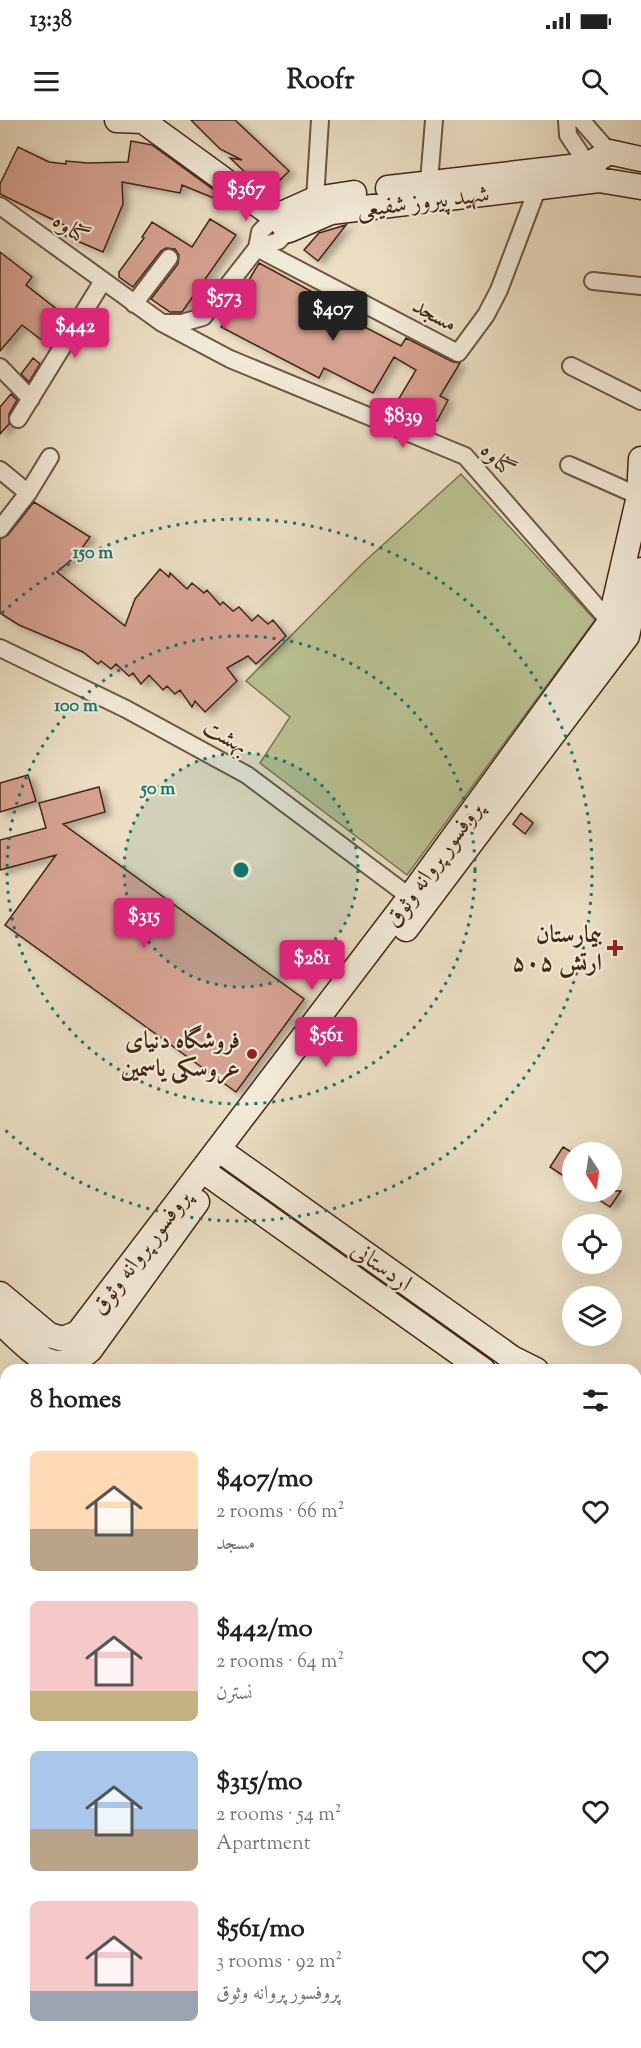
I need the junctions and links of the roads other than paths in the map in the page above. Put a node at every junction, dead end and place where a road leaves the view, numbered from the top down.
1 (117, 120) edge
2 (143, 120) edge
3 (320, 120) edge
4 (434, 120) edge
5 (567, 120) edge
6 (581, 120) edge
7 (609, 152) junction
8 (641, 159) edge
9 (593, 172) junction
10 (538, 187) junction
11 (641, 188) edge
12 (429, 190) junction
13 (0, 206) edge
14 (317, 208) junction
15 (282, 223) junction
16 (257, 248) junction
17 (169, 258) dead end
18 (593, 280) dead end
19 (103, 281) junction
20 (641, 286) edge
21 (135, 304) junction
22 (203, 317) junction
23 (162, 323) junction
24 (220, 353) junction
25 (571, 366) dead end
26 (0, 367) edge
27 (31, 399) junction
28 (641, 401) edge
29 (18, 419) dead end
30 (50, 457) dead end
31 (641, 459) edge
32 (569, 465) dead end
33 (0, 470) edge
34 (28, 493) junction
35 (640, 497) edge
36 (0, 529) edge
37 (635, 566) edge
38 (618, 636) junction
39 (0, 648) edge
40 (416, 902) junction
41 (224, 1154) junction
42 (208, 1175) junction
43 (0, 1294) edge
44 (0, 1322) edge
45 (59, 1364) edge
46 (67, 1364) edge
47 (475, 1364) edge
48 (524, 1364) edge

1 - 2 main road
2 - 15 main road
3 - 14 street
4 - 12 street
5 - 9 street
6 - 7 street
7 - 8 main road
7 - 9 main road, شهید پیروز شفیعی
9 - 10 main road, شهید پیروز شفیعی
9 - 11 main road, شهید پیروز شفیعی
9 - 12 main road, شهید پیروز شفیعی
10 - 12 main road, شهید پیروز شفیعی
10 - 16 street, مسجد
12 - 14 main road, شهید پیروز شفیعی
13 - 19 street, گناوه
14 - 15 main road, شهید پیروز شفیعی
15 - 16 street
16 - 22 street
17 - 21 street
18 - 20 street
19 - 21 street, گناوه
19 - 27 street
21 - 23 street, گناوه
22 - 23 street
22 - 24 street
23 - 24 street, گناوه
24 - 38 street, گناوه
25 - 28 street
26 - 27 street
27 - 29 street
30 - 34 street
31 - 35 main road, پروفسور پروانه وثوق
32 - 35 street
33 - 34 street
34 - 36 street
35 - 37 main road, پروفسور پروانه وثوق
37 - 38 main road, پروفسور پروانه وثوق
38 - 40 main road, پروفسور پروانه وثوق
39 - 40 street, بهشت
40 - 41 main road, پروفسور پروانه وثوق
41 - 42 main road, پروفسور پروانه وثوق
41 - 48 main road, اردستانی
42 - 43 main road, پروفسور پروانه وثوق
42 - 46 main road, پروفسور پروانه وثوق
42 - 47 main road, اردستانی
44 - 45 main road, پروفسور پروانه وثوق

